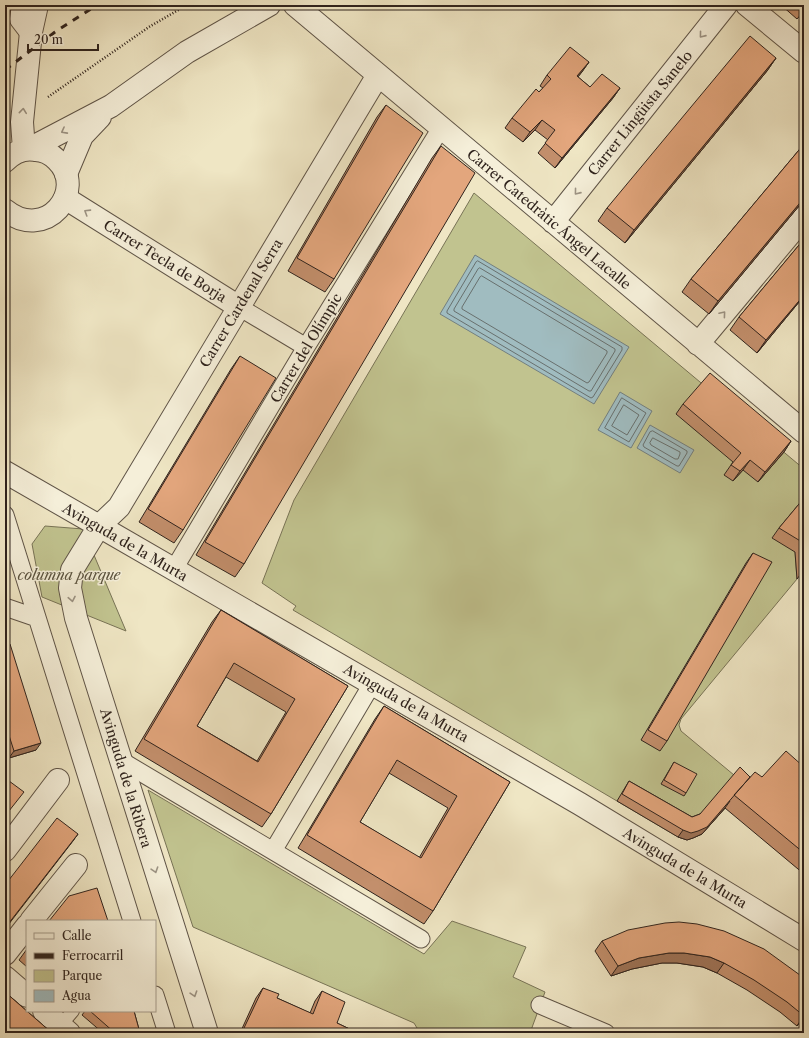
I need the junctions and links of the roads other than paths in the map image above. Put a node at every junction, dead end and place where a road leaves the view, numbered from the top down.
1 (23, 5) edge
2 (37, 5) edge
3 (269, 5) edge
4 (295, 5) edge
5 (726, 5) edge
6 (747, 5) edge
7 (31, 32) junction
8 (804, 52) edge
9 (378, 75) junction
10 (110, 106) junction
11 (441, 128) junction
12 (26, 149) junction
13 (5, 160) edge
14 (66, 174) junction
15 (65, 198) junction
16 (7, 217) edge
17 (804, 217) edge
18 (553, 222) junction
19 (239, 307) junction
20 (698, 344) junction
21 (306, 347) junction
22 (804, 432) edge
23 (5, 472) edge
24 (5, 515) edge
25 (99, 526) junction
26 (174, 569) junction
27 (5, 607) edge
28 (37, 618) junction
29 (372, 684) junction
30 (120, 760) junction
31 (58, 780) dead end
32 (5, 850) edge
33 (273, 851) junction
34 (76, 864) dead end
35 (32, 920) edge
36 (132, 920) edge
37 (26, 927) edge
38 (421, 939) dead end
39 (804, 940) edge
40 (5, 954) edge
41 (5, 977) edge
42 (26, 995) edge
43 (156, 998) edge
44 (540, 1005) dead end
45 (46, 1012) edge
46 (67, 1023) edge
47 (167, 1033) edge
48 (207, 1033) edge
49 (606, 1033) edge

1 - 7 street
2 - 7 street
3 - 10 street
4 - 9 street, Carrer Catedràtic Ángel Lacalle
5 -> 18 street, Carrer Lingüista Sanelo
6 - 8 street
12 -> 7 street
9 - 11 street, Carrer Catedràtic Ángel Lacalle
9 - 19 street, Carrer Cardenal Serra
10 -> 12 street
10 - 14 street
11 - 18 street, Carrer Catedràtic Ángel Lacalle
11 - 21 street, Carrer del Olímpic
12 - 13 street
12 - 14 street
14 - 15 street
15 - 16 street
19 -> 15 street, Carrer Tecla de Borja
20 -> 17 street
18 - 20 street, Carrer Catedràtic Ángel Lacalle
19 - 21 street, Carrer Tecla de Borja
19 - 25 street, Carrer Cardenal Serra
20 - 22 street, Carrer Catedràtic Ángel Lacalle
21 - 26 street, Carrer del Olímpic
23 - 25 street, Avinguda de la Murta
24 - 28 street
25 - 26 street, Avinguda de la Murta
25 -> 30 street, Avinguda de la Ribera
26 - 29 street, Avinguda de la Murta
27 - 28 street
28 - 36 street
29 - 33 street
29 - 39 street, Avinguda de la Murta
30 - 33 street
30 -> 48 street, Avinguda de la Ribera
31 - 32 street
33 - 38 street
34 - 35 street
37 - 40 street
41 - 42 street
43 - 47 street
44 - 49 street
45 - 46 street

